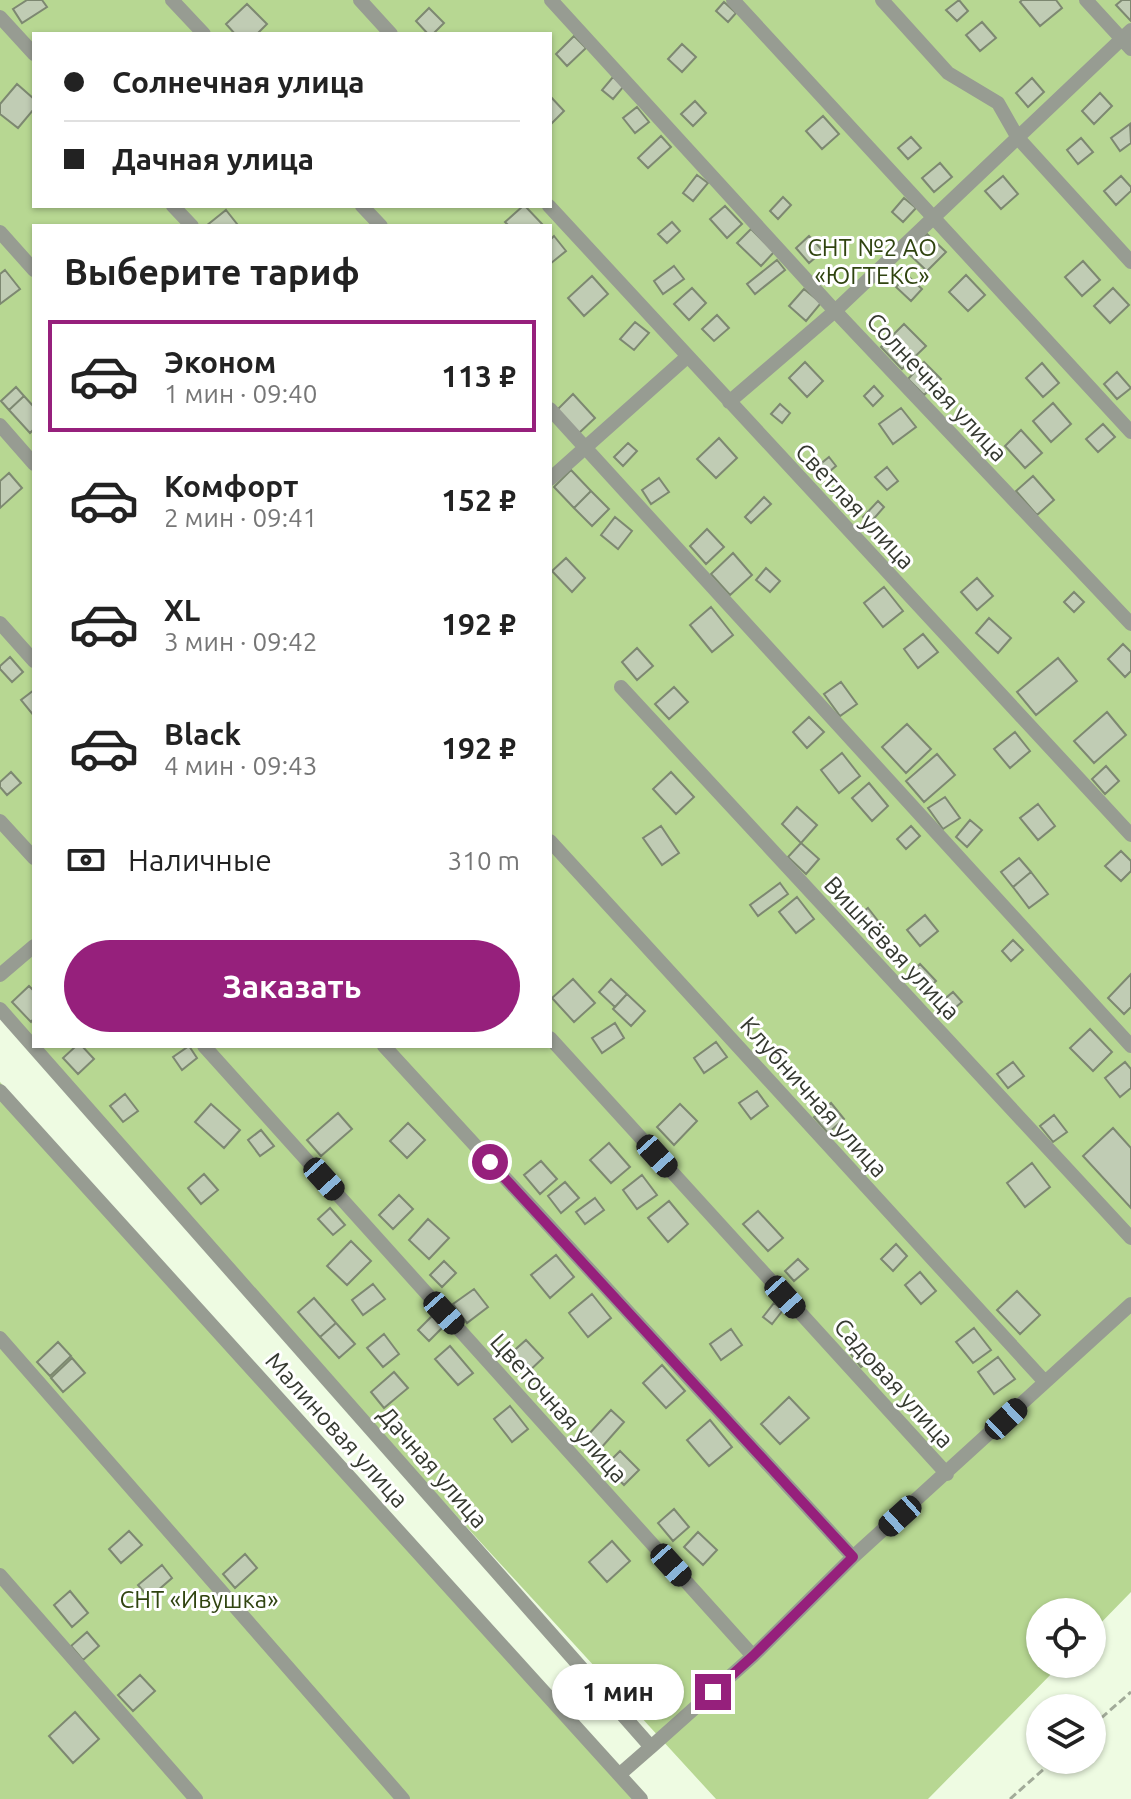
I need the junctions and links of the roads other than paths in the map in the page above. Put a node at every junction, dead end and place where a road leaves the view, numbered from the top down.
1 (172, 0) edge
2 (360, 0) edge
3 (551, 0) edge
4 (733, 0) edge
5 (882, 0) edge
6 (1086, 0) edge
7 (0, 17) edge
8 (202, 32) edge
9 (389, 32) edge
10 (1128, 39) edge
11 (32, 52) edge
12 (1018, 138) junction
13 (175, 208) edge
14 (364, 208) edge
15 (551, 208) edge
16 (933, 217) junction
17 (190, 224) edge
18 (379, 224) edge
19 (0, 232) edge
20 (1131, 262) edge
21 (32, 268) edge
22 (835, 311) junction
23 (687, 357) junction
24 (729, 402) junction
25 (552, 411) edge
26 (0, 425) edge
27 (1131, 432) edge
28 (585, 447) junction
29 (32, 462) edge
30 (552, 477) edge
31 (0, 623) edge
32 (1131, 624) edge
33 (32, 659) edge
34 (621, 687) dead end
35 (0, 821) edge
36 (1131, 835) edge
37 (552, 843) edge
38 (32, 856) edge
39 (32, 948) edge
40 (0, 975) edge
41 (0, 1009) edge
42 (552, 1040) edge
43 (32, 1045) edge
44 (1131, 1046) edge
45 (34, 1048) edge
46 (206, 1048) edge
47 (386, 1048) edge
48 (0, 1091) edge
49 (1131, 1238) edge
50 (1131, 1304) edge
51 (0, 1338) edge
52 (1045, 1382) junction
53 (947, 1474) junction
54 (853, 1557) junction
55 (0, 1575) edge
56 (753, 1656) junction
57 (651, 1747) junction
58 (620, 1774) junction
59 (196, 1799) edge
60 (403, 1799) edge
61 (641, 1799) edge

1 - 8 street
2 - 9 street
3 - 22 street, Солнечная улица
4 - 16 street
5 - 12 street
6 - 10 street
7 - 11 street
10 - 12 street
12 - 16 street
12 - 20 street
13 - 17 street
14 - 18 street
15 - 23 street, Светлая улица
16 - 22 street
16 - 27 street
19 - 21 street
22 - 24 street
22 - 32 street, Солнечная улица
23 - 24 street, Светлая улица
23 - 28 street
24 - 36 street, Светлая улица
25 - 28 street
26 - 29 street
28 - 30 street
28 - 44 street
31 - 33 street
34 - 49 street, Вишнёвая улица
35 - 38 street
37 - 52 street, Клубничная улица
39 - 40 street
41 - 43 street, Дачная улица
42 - 53 street, Садовая улица
45 - 57 street, Дачная улица
46 - 56 street, Цветочная улица
47 - 54 street
48 - 58 street, Малиновая улица
50 - 52 street
51 - 60 street
52 - 53 street
53 - 54 street
54 - 56 street
55 - 59 street
56 - 57 street
57 - 58 street
58 - 61 street, Малиновая улица

